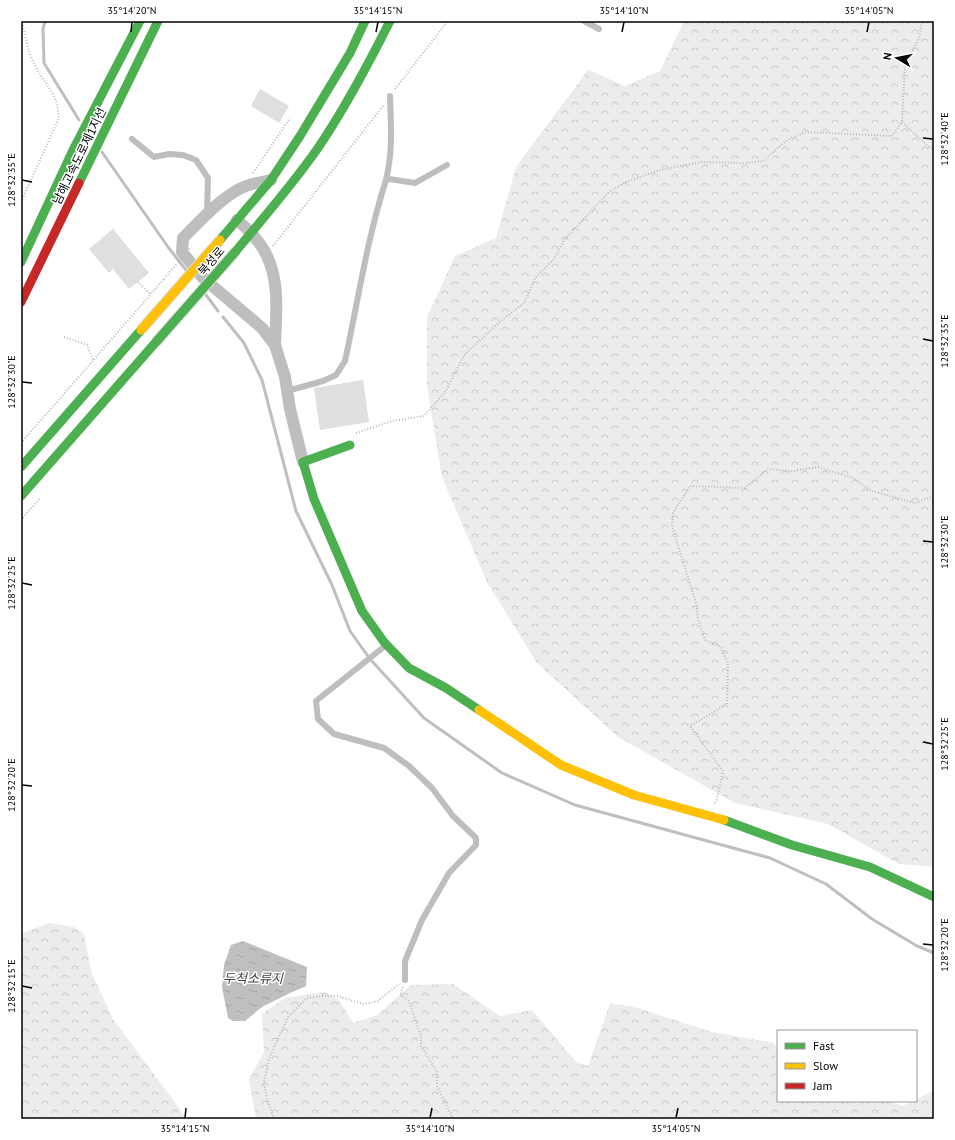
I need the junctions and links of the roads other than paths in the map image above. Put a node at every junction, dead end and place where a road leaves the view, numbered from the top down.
1 (140, 21) edge
2 (158, 21) edge
3 (365, 21) edge
4 (390, 21) edge
5 (584, 21) edge
6 (599, 29) dead end
7 (390, 96) road end
8 (132, 139) dead end
9 (447, 165) dead end
10 (270, 180) junction
11 (386, 180) junction
12 (206, 215) junction
13 (237, 220) junction
14 (251, 233) junction
15 (21, 262) edge
16 (21, 302) edge
17 (275, 345) junction
18 (287, 391) junction
19 (350, 444) road end
20 (303, 462) junction
21 (21, 467) edge
22 (21, 496) edge
23 (384, 647) junction
24 (934, 897) edge
25 (405, 980) road end

1 - 15 main road, 남해고속도로제1지선
2 - 16 main road, 남해고속도로제1지선
3 - 10 main road, 북성로
4 - 14 main road, 북성로
5 - 6 lane
7 - 11 lane
8 - 12 lane
9 - 11 lane
10 - 12 street
10 - 13 main road, 북성로
11 - 18 lane
12 - 17 street
13 - 14 street
13 - 21 main road, 북성로, bridge
14 - 17 street
14 - 22 main road, 북성로, bridge
17 - 18 street
18 - 20 street
19 - 20 main road
20 - 23 main road
23 - 24 main road
23 - 25 lane

